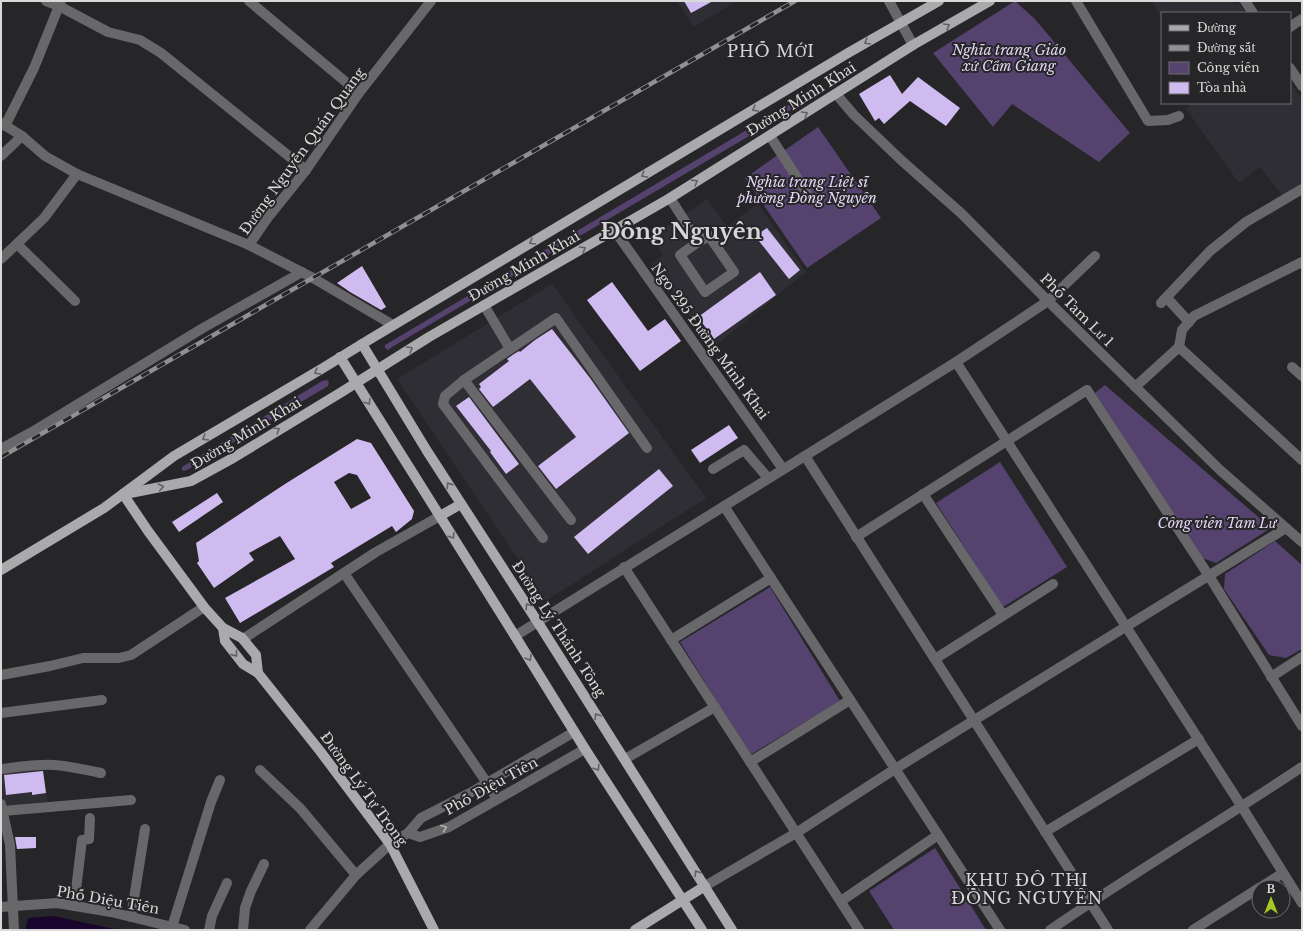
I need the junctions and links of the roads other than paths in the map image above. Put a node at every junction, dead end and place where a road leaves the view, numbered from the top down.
1 (46, 1) edge
2 (248, 1) edge
3 (431, 1) edge
4 (889, 1) edge
5 (938, 1) edge
6 (990, 1) edge
7 (1076, 1) edge
8 (1245, 1) edge
9 (60, 3) edge
10 (1252, 12) edge
11 (1302, 19) edge
12 (901, 23) junction
13 (1291, 25) edge
14 (914, 45) junction
15 (1291, 70) edge
16 (1302, 86) edge
17 (359, 93) junction
18 (836, 94) junction
19 (1179, 116) dead end
20 (3, 125) edge
21 (22, 136) junction
22 (770, 136) junction
23 (1, 156) edge
24 (306, 170) junction
25 (77, 174) junction
26 (1302, 189) edge
27 (807, 193) dead end
28 (670, 198) junction
29 (615, 231) junction
30 (698, 242) junction
31 (17, 244) junction
32 (249, 245) junction
33 (1095, 256) dead end
34 (1, 259) edge
35 (1302, 262) edge
36 (302, 272) junction
37 (74, 301) dead end
38 (1048, 301) junction
39 (484, 305) junction
40 (1189, 322) junction
41 (392, 325) junction
42 (362, 344) junction
43 (1179, 347) junction
44 (510, 349) junction
45 (340, 357) junction
46 (956, 362) junction
47 (1292, 367) dead end
48 (377, 369) junction
49 (1302, 376) edge
50 (464, 380) junction
51 (356, 383) junction
52 (1135, 387) junction
53 (1007, 441) junction
54 (647, 448) dead end
55 (1, 449) edge
56 (805, 456) junction
57 (1302, 460) edge
58 (713, 469) dead end
59 (783, 469) junction
60 (768, 478) junction
61 (123, 494) junction
62 (923, 494) junction
63 (461, 504) junction
64 (724, 506) junction
65 (440, 516) junction
66 (571, 520) dead end
67 (1286, 528) junction
68 (856, 537) junction
69 (543, 538) dead end
70 (1302, 542) edge
71 (624, 568) junction
72 (1, 570) edge
73 (344, 574) junction
74 (1208, 576) junction
75 (771, 578) junction
76 (1053, 584) dead end
77 (204, 607) junction
78 (1003, 615) junction
79 (537, 621) junction
80 (1126, 627) junction
81 (223, 628) junction
82 (515, 636) junction
83 (243, 639) junction
84 (671, 640) junction
85 (1302, 657) edge
86 (934, 659) junction
87 (258, 674) junction
88 (1, 675) edge
89 (1271, 677) junction
90 (102, 700) dead end
91 (850, 700) junction
92 (715, 707) junction
93 (1, 713) edge
94 (974, 720) junction
95 (1302, 726) edge
96 (574, 732) junction
97 (1199, 739) junction
98 (584, 749) junction
99 (625, 759) junction
100 (750, 762) junction
101 (1302, 767) edge
102 (1, 769) edge
103 (895, 769) junction
104 (260, 770) dead end
105 (101, 773) dead end
106 (220, 780) dead end
107 (487, 783) junction
108 (498, 799) junction
109 (131, 800) dead end
110 (1242, 807) junction
111 (2, 808) edge
112 (90, 818) dead end
113 (145, 829) dead end
114 (1045, 832) junction
115 (408, 833) junction
116 (796, 833) junction
117 (938, 835) junction
118 (390, 844) junction
119 (264, 864) dead end
120 (1283, 873) junction
121 (356, 875) junction
122 (1274, 879) edge
123 (227, 883) dead end
124 (705, 886) junction
125 (1251, 894) edge
126 (684, 900) junction
127 (840, 901) junction
128 (1090, 903) junction
129 (1302, 903) edge
130 (13, 906) junction
131 (74, 906) junction
132 (1, 907) edge
133 (131, 917) junction
134 (172, 927) junction
135 (14, 930) edge
136 (185, 930) edge
137 (209, 930) edge
138 (243, 930) edge
139 (310, 930) edge
140 (434, 930) edge
141 (635, 930) edge
142 (702, 930) edge
143 (732, 930) edge
144 (859, 930) edge
145 (1000, 930) edge
146 (1050, 930) edge
147 (1108, 930) edge
148 (1193, 930) edge

1 - 9 street
2 - 17 street
3 - 17 street, Đường Nguyễn Quán Quang
4 - 12 street
5 - 12 main road, Đường Minh Khai
14 -> 6 main road, Đường Minh Khai
7 - 19 street
8 - 10 street
9 - 20 street
9 - 24 street
11 - 13 street
12 - 14 street
12 -> 41 main road, Đường Minh Khai
14 - 18 main road, Đường Minh Khai
15 - 16 street
17 - 24 street, Đường Nguyễn Quán Quang
22 -> 18 main road, Đường Minh Khai
18 - 38 street, Phố Tam Lư 1
20 - 21 street
21 - 23 street
21 - 25 street
22 - 27 street
28 -> 22 main road, Đường Minh Khai
24 - 32 street, Đường Nguyễn Quán Quang
25 - 31 street
25 - 32 street
26 - 40 street
28 - 29 main road, Đường Minh Khai
28 - 30 street
39 -> 29 main road, Đường Minh Khai
29 - 59 street, Ngo 295 Đường Minh Khai
30 - 30 street
31 - 34 street
31 - 37 street
32 - 36 street, Đường Nguyễn Quán Quang
33 - 38 street
35 - 40 street
36 - 41 street, Đường Nguyễn Quán Quang
36 - 55 street
38 - 46 street
38 - 52 street, Phố Tam Lư 1
39 - 44 street
48 -> 39 main road, Đường Minh Khai
40 - 43 street
41 - 42 main road, Đường Minh Khai
42 - 45 main road, Đường Minh Khai
42 - 48 main road, Đường Lý Thánh Tông
43 - 52 street
43 - 57 street
44 - 50 street
44 - 54 street
45 - 51 main road
45 -> 61 main road, Đường Minh Khai
46 - 53 street
46 - 56 street
47 - 49 street
48 - 51 main road, Đường Minh Khai
63 -> 48 main road, Đường Lý Thánh Tông
50 - 66 street
50 - 69 street
61 -> 51 main road, Đường Minh Khai
51 -> 65 main road
52 - 67 street, Phố Tam Lư 1
53 - 62 street
53 - 74 street
53 - 80 street
56 - 59 street
56 - 68 street
58 - 60 street
59 - 60 street
60 - 64 street
61 - 72 main road, Đường Minh Khai
61 - 77 main road, Đường Lý Tự Trọng
62 - 68 street
62 - 78 street
63 - 65 main road
79 -> 63 main road, Đường Lý Thánh Tông
64 - 71 street
64 - 75 street
65 - 73 street
65 -> 82 main road
67 - 70 street, Phố Tam Lư 1
67 - 74 street
68 - 86 street
71 - 79 street
71 - 84 street
73 - 83 street
73 - 107 street
74 - 80 street
74 - 89 street
75 - 84 street
75 - 91 street
76 - 78 street
77 - 81 main road, Đường Lý Tự Trọng
77 - 88 street
78 - 86 street
79 - 82 street
99 -> 79 main road, Đường Lý Thánh Tông
80 - 94 street
80 - 97 street
81 - 83 main road, Đường Lý Tự Trọng
81 -> 87 main road, Đường Lý Tự Trọng
82 -> 96 main road
83 - 87 main road, Đường Lý Tự Trọng
84 - 92 street
85 - 89 street
86 - 94 street
87 - 118 main road, Đường Lý Tự Trọng
89 - 95 street
90 - 93 street
91 - 100 street
91 - 103 street
92 - 99 street
92 - 100 street
94 - 103 street
94 - 114 street
96 - 98 main road
96 - 107 street, Phố Diệu Tiên
97 - 110 street
97 - 114 street
98 - 108 street, Phố Diệu Tiên
98 -> 126 main road
124 -> 99 main road, Đường Lý Thánh Tông
100 - 116 street
101 - 110 street
102 - 105 street
103 - 116 street
103 - 117 street
104 - 121 street
106 - 134 street
107 - 108 street
107 - 115 street, Phố Diệu Tiên
115 -> 108 street, Phố Diệu Tiên
109 - 111 street
110 - 120 street
110 - 128 street
111 - 130 street
112 - 131 street
113 - 133 street
114 - 128 street
115 - 118 street, Phố Diệu Tiên
116 - 124 street
116 - 127 street
117 - 127 street
117 - 145 street
118 - 121 street, Phố Diệu Tiên
118 - 140 main road, Đường Lý Tự Trọng
119 - 138 street
120 - 122 street
120 - 129 street
121 - 139 street, Phố Diệu Tiên
123 - 137 street
124 - 126 main road
124 - 143 main road, Đường Lý Thánh Tông
125 - 148 street
126 - 141 main road
126 - 142 main road
127 - 144 street
128 - 146 street
128 - 147 street
130 - 131 street, Phố Diệu Tiên
130 - 132 street, Phố Diệu Tiên
130 - 135 street
131 - 133 street, Phố Diệu Tiên
133 - 134 street, Phố Diệu Tiên
134 - 136 street, Phố Diệu Tiên

